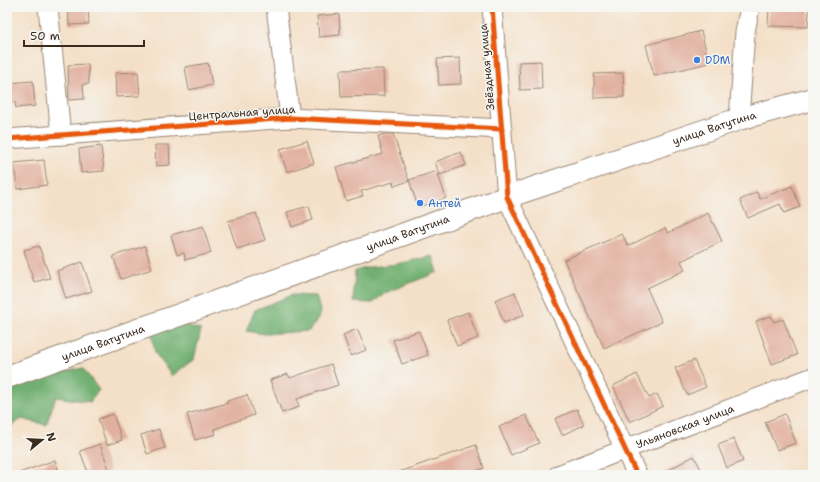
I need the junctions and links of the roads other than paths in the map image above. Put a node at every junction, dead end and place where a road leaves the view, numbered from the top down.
1 (48, 7) edge
2 (276, 7) edge
3 (492, 7) edge
4 (750, 7) edge
5 (813, 99) edge
6 (290, 118) junction
7 (739, 119) junction
8 (502, 129) junction
9 (61, 136) junction
10 (7, 139) edge
11 (507, 197) junction
12 (7, 377) edge
13 (813, 377) edge
14 (625, 450) junction
15 (558, 475) edge
16 (636, 475) edge

1 - 9 street
2 - 6 street
3 - 8 street, Звёздная улица
4 - 7 street
5 - 7 main road, улица Ватутина
6 - 8 street, Центральная улица
6 - 9 street, Центральная улица
7 - 11 main road, улица Ватутина
8 - 11 street, Звёздная улица
9 - 10 street, Центральная улица
11 - 12 main road, улица Ватутина
11 - 14 street
13 - 14 street, Ульяновская улица
14 - 15 street, Ульяновская улица
14 - 16 street

